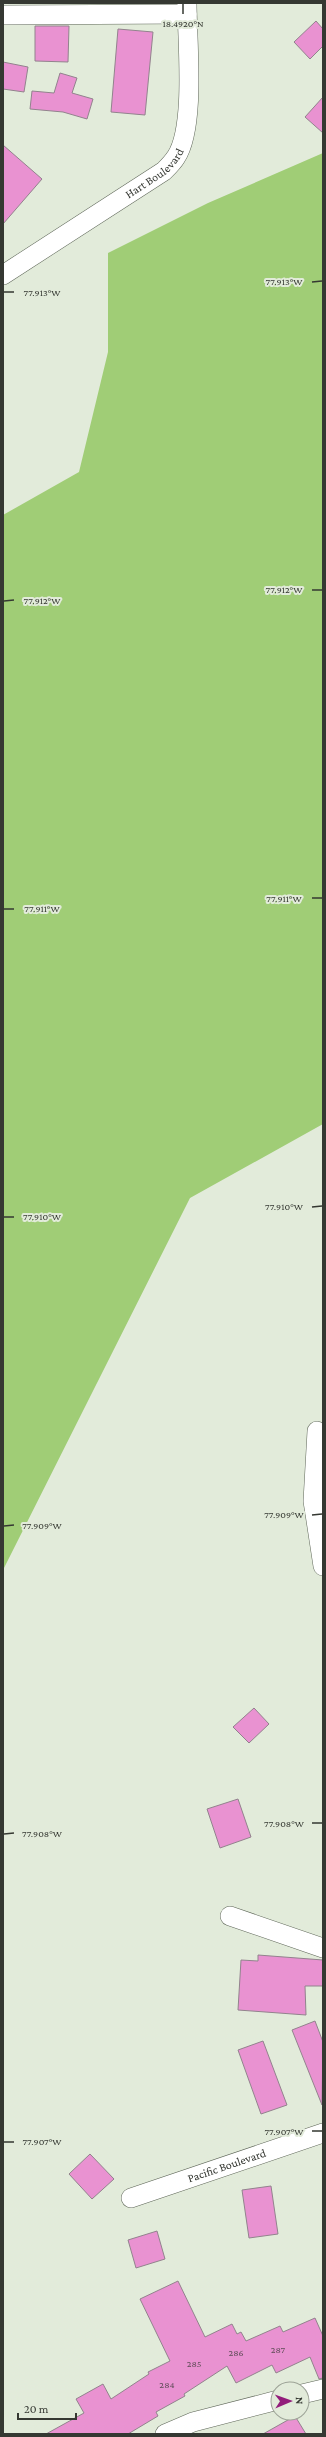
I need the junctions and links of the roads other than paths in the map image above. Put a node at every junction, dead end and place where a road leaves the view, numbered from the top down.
1 (187, 8) edge
2 (3, 15) edge
3 (3, 276) edge
4 (317, 1431) dead end
5 (323, 1566) edge
6 (230, 1916) dead end
7 (323, 1948) edge
8 (323, 2133) edge
9 (131, 2198) dead end
10 (323, 2389) edge
11 (310, 2392) edge
12 (270, 2403) edge
13 (197, 2428) edge
14 (165, 2434) edge

1 - 2 street
1 - 3 street, Hart Boulevard
4 - 5 street
6 - 7 street
8 - 9 street, Pacific Boulevard
10 - 11 street
12 - 13 street
13 - 14 street

